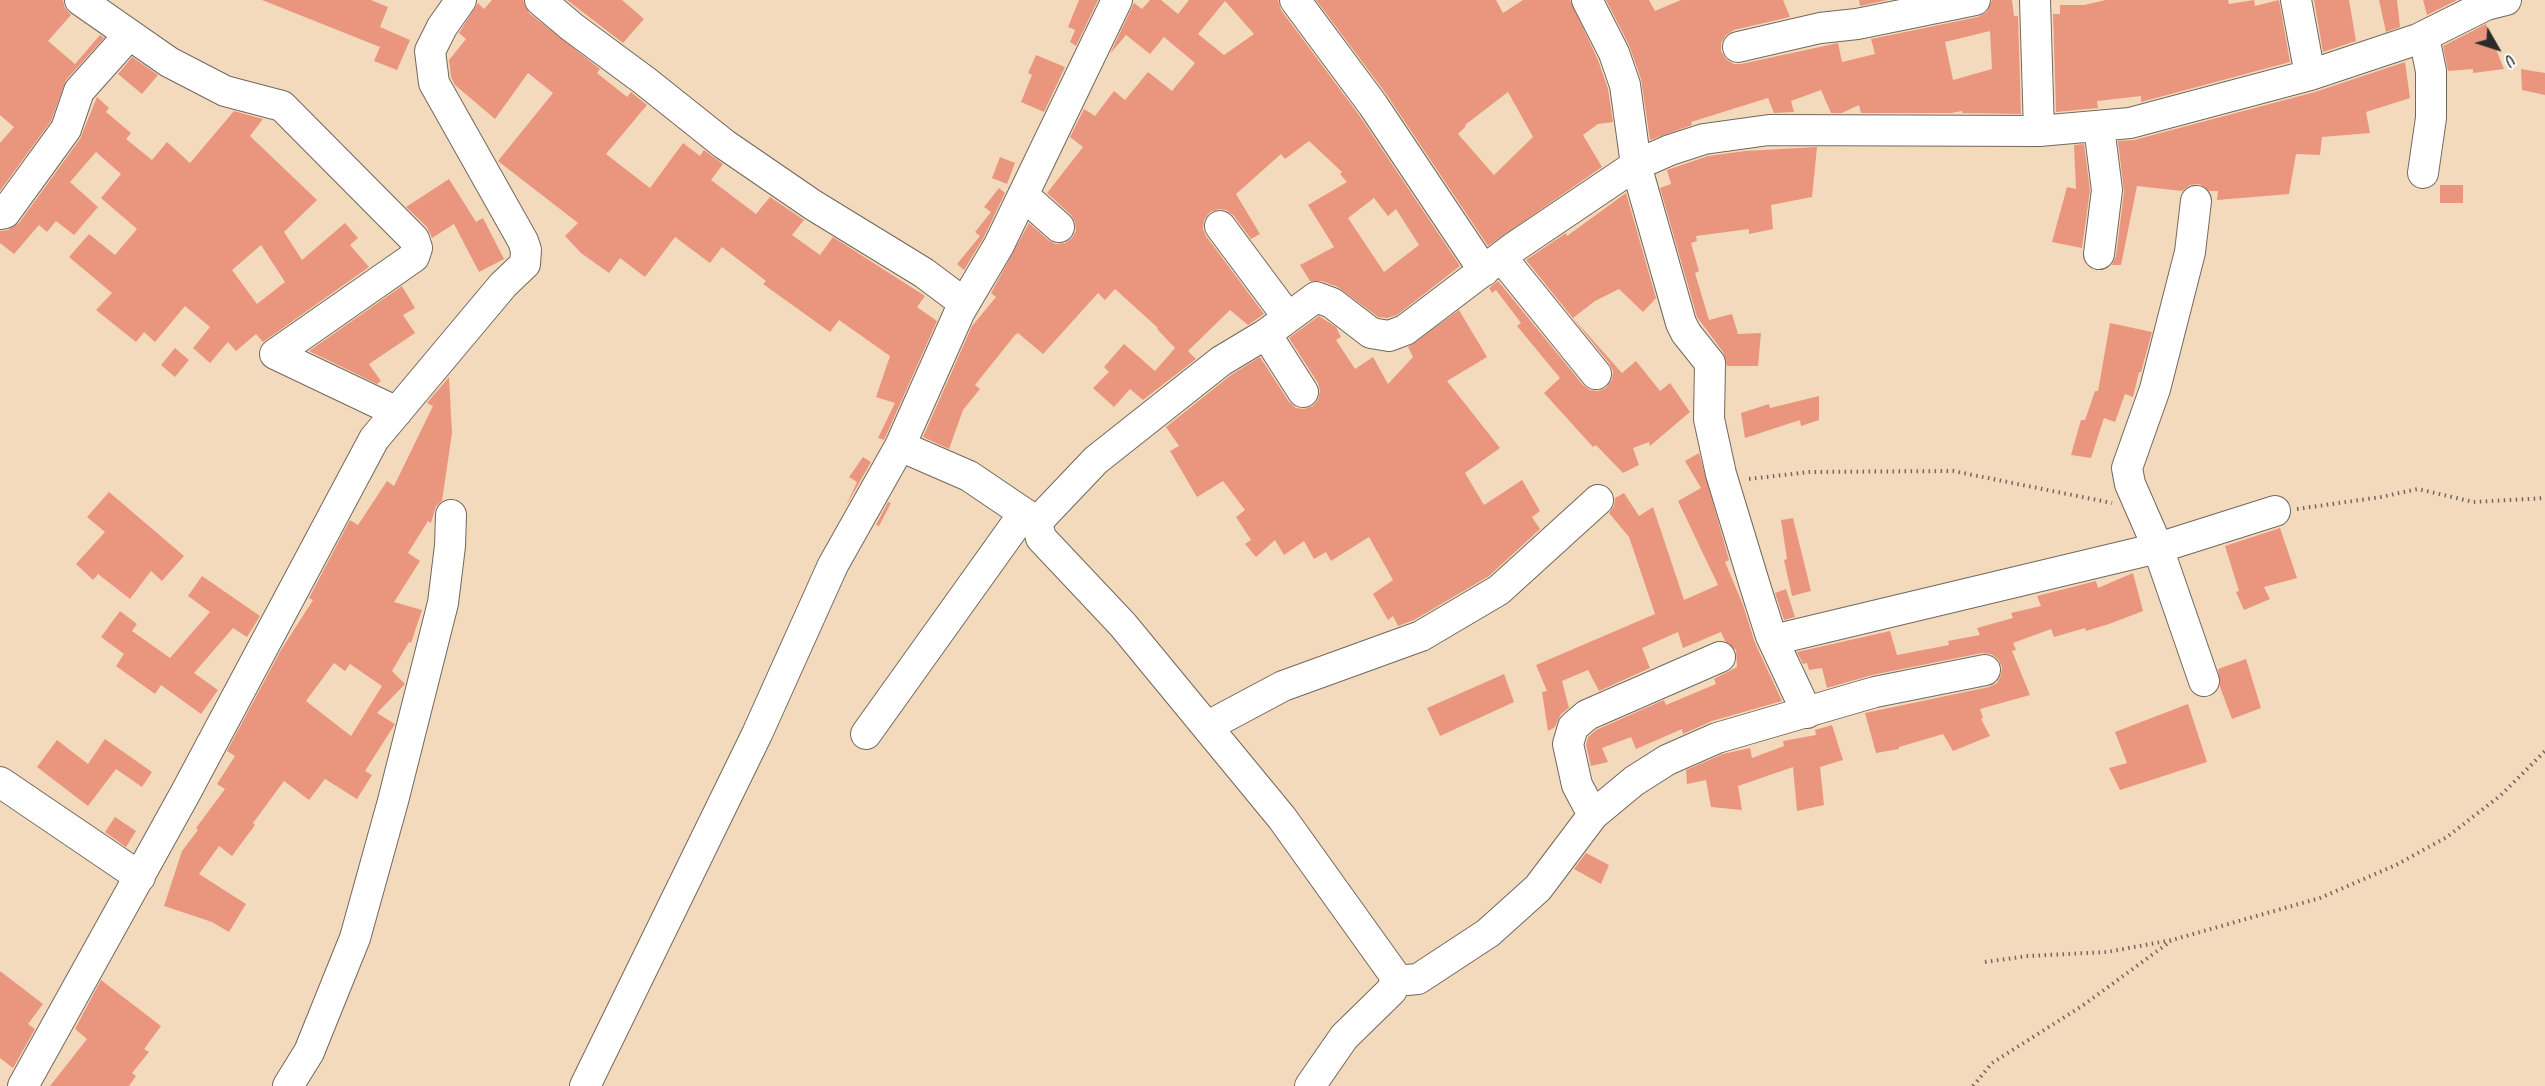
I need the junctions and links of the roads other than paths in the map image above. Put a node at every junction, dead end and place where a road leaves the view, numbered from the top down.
1 (461, 0) edge
2 (540, 0) edge
3 (1117, 0) edge
4 (1295, 0) edge
5 (1587, 0) edge
6 (1975, 0) edge
7 (2035, 0) edge
8 (2296, 0) edge
9 (2506, 0) edge
10 (84, 1) edge
11 (129, 35) junction
12 (2424, 37) junction
13 (1738, 47) dead end
14 (2310, 75) junction
15 (2099, 127) junction
16 (2039, 131) junction
17 (1636, 165) junction
18 (2423, 173) dead end
19 (1023, 195) junction
20 (2196, 201) dead end
21 (0, 214) edge
22 (1220, 226) dead end
23 (1059, 227) dead end
24 (2099, 254) dead end
25 (1493, 265) junction
26 (964, 303) junction
27 (1276, 325) junction
28 (1596, 374) dead end
29 (1303, 392) dead end
30 (397, 412) junction
31 (900, 446) junction
32 (1598, 500) dead end
33 (2275, 511) road end
34 (451, 515) dead end
35 (1030, 518) junction
36 (2158, 548) junction
37 (1773, 640) junction
38 (1720, 657) dead end
39 (1985, 670) dead end
40 (2204, 681) dead end
41 (1807, 713) junction
42 (1208, 726) junction
43 (866, 734) dead end
44 (0, 782) edge
45 (1587, 823) junction
46 (140, 877) junction
47 (1399, 981) junction
48 (23, 1086) edge
49 (288, 1086) edge
50 (585, 1086) edge
51 (1310, 1086) edge

1 - 30 street
2 - 26 street
3 - 19 street
4 - 25 street
5 - 17 street
6 - 13 street
7 - 16 street
8 - 14 street
9 - 12 street
10 - 11 street
11 - 21 street
11 - 30 street
12 - 14 street
12 - 18 street
14 - 15 street
15 - 16 street
15 - 24 street
16 - 17 street
17 - 25 street
17 - 37 street
19 - 23 street
19 - 26 street
20 - 36 street
22 - 27 street
25 - 27 street
25 - 28 street
26 - 31 street
27 - 29 street
27 - 35 street
30 - 46 street
31 - 35 street
31 - 50 street
32 - 42 street
33 - 36 street
34 - 49 street
35 - 42 street
35 - 43 street
36 - 37 street
36 - 40 street
37 - 41 street
38 - 45 street
39 - 41 street
41 - 45 street
42 - 47 street
44 - 46 street
45 - 47 street
46 - 48 street
47 - 51 street

